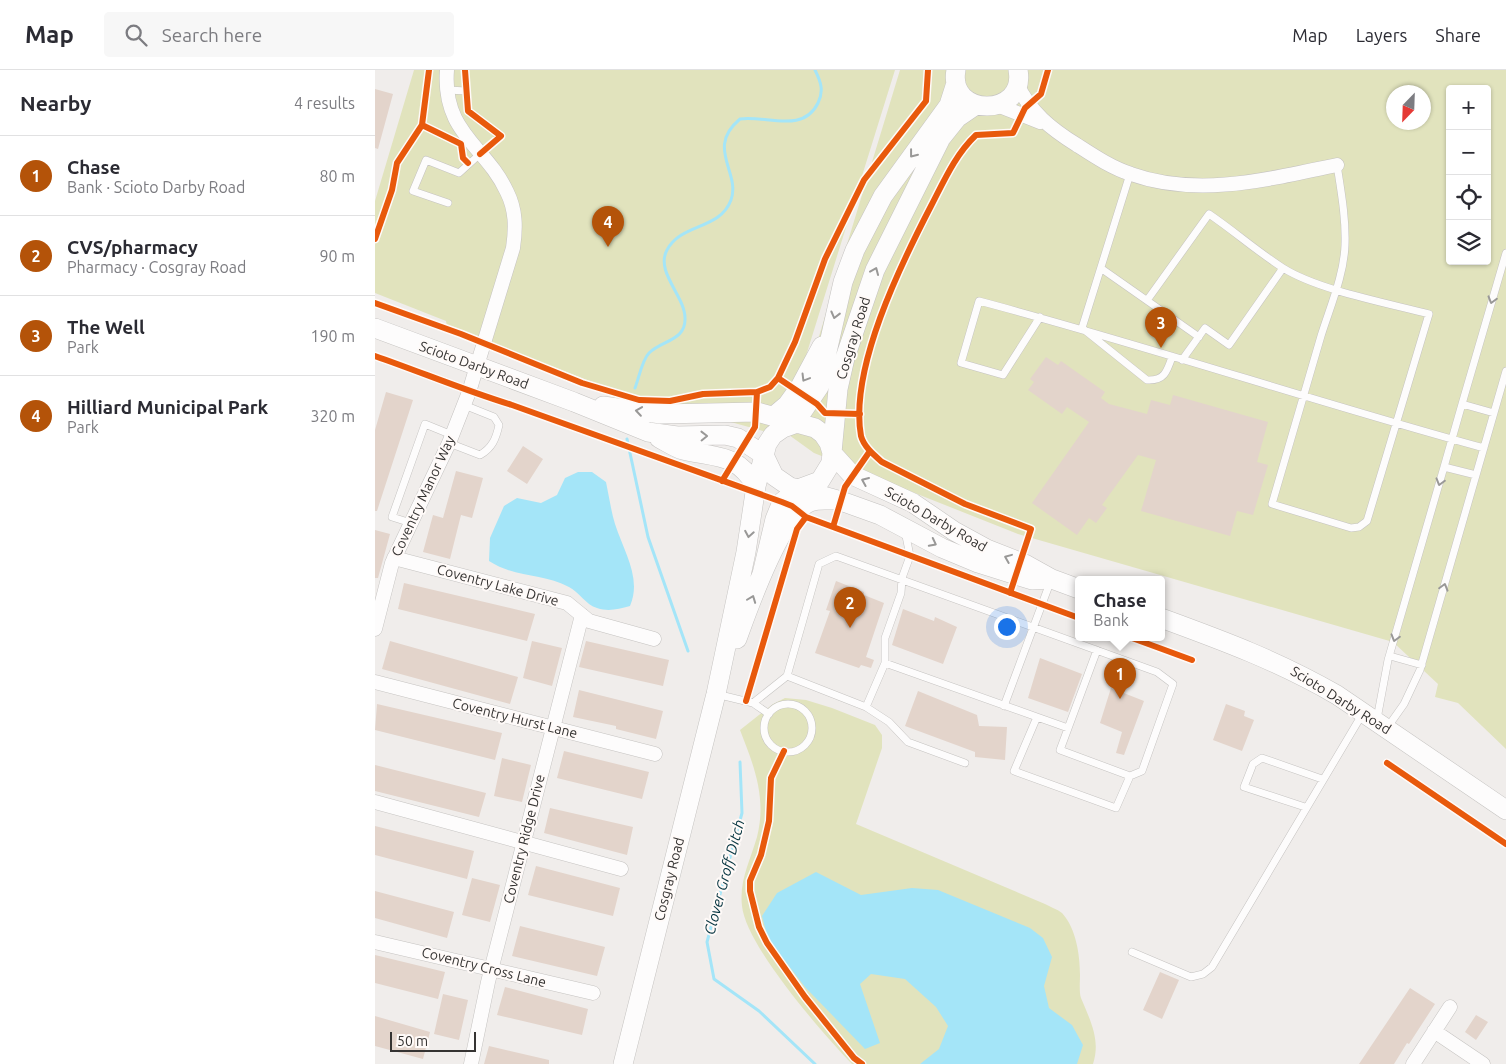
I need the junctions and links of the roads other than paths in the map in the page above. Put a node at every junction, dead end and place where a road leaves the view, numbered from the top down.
1 (447, 70) edge
2 (1018, 74) edge
3 (956, 77) edge
4 (448, 90) junction
5 (466, 91) dead end
6 (976, 105) junction
7 (997, 105) junction
8 (1048, 125) junction
9 (479, 154) junction
10 (1337, 165) joint
11 (1131, 174) junction
12 (448, 203) dead end
13 (1506, 253) edge
14 (1283, 268) junction
15 (1102, 269) junction
16 (1336, 288) junction
17 (1148, 300) junction
18 (1040, 317) junction
19 (375, 328) edge
20 (1083, 328) junction
21 (829, 336) junction
22 (1199, 337) junction
23 (1172, 358) junction
24 (1182, 360) junction
25 (476, 365) junction
26 (1506, 371) edge
27 (1303, 397) junction
28 (574, 402) junction
29 (464, 404) junction
30 (1462, 404) junction
31 (1494, 413) junction
32 (774, 416) junction
33 (794, 424) junction
34 (1397, 424) junction
35 (647, 432) junction
36 (450, 439) junction
37 (1452, 439) junction
38 (1485, 448) junction
39 (832, 453) junction
40 (764, 455) junction
41 (1445, 467) junction
42 (1476, 475) junction
43 (756, 486) junction
44 (801, 488) junction
45 (841, 501) junction
46 (411, 523) junction
47 (904, 529) junction
48 (394, 558) junction
49 (762, 574) junction
50 (902, 578) junction
51 (1052, 579) junction
52 (1075, 588) edge
53 (380, 592) edge
54 (582, 615) junction
55 (1165, 620) edge
56 (1033, 627) junction
57 (375, 629) edge
58 (654, 639) dead end
59 (1097, 650) junction
60 (1390, 656) junction
61 (885, 663) junction
62 (1422, 665) junction
63 (787, 676) junction
64 (375, 682) edge
65 (716, 694) junction
66 (753, 703) junction
67 (1005, 706) junction
68 (866, 707) junction
69 (769, 714) junction
70 (1037, 717) junction
71 (1376, 721) junction
72 (552, 728) junction
73 (1068, 728) junction
74 (655, 754) dead end
75 (965, 763) dead end
76 (1130, 776) junction
77 (1322, 778) junction
78 (375, 802) edge
79 (1305, 807) junction
80 (1506, 810) edge
81 (523, 842) junction
82 (621, 869) dead end
83 (375, 942) edge
84 (1132, 952) dead end
85 (492, 968) junction
86 (593, 993) dead end
87 (1450, 1007) dead end
88 (1434, 1031) junction
89 (471, 1064) edge
90 (623, 1064) edge
91 (1413, 1064) edge
92 (1483, 1064) edge

1 - 4 street, Coventry Manor Way
2 - 7 main road
2 - 8 street
3 - 6 main road, Cosgray Road
3 -> 21 main road, Cosgray Road
4 - 5 lane
4 - 9 street, Coventry Manor Way
6 - 7 main road
39 -> 6 main road, Cosgray Road
7 - 8 street
8 - 11 street
9 - 12 lane
9 - 25 street, Coventry Manor Way
10 - 11 street
10 - 16 lane
11 - 15 lane
13 -> 30 lane
14 - 16 lane
14 - 17 lane
14 - 22 lane
15 - 17 lane
15 - 20 lane
16 - 27 lane
16 - 34 lane
17 - 22 lane
18 - 18 lane
18 - 20 lane
19 - 25 main road, Scioto Darby Road
20 - 23 lane
20 - 23 lane
21 -> 32 main road, Cosgray Road
21 - 33 main road, Cosgray Road
22 - 24 lane
23 - 24 lane
24 - 27 lane
25 - 28 main road, Scioto Darby Road
25 - 29 street, Coventry Manor Way
26 - 31 lane
27 - 34 lane
27 - 34 lane
32 -> 28 main road, Scioto Darby Road
28 - 35 main road, Scioto Darby Road
29 - 36 street, Coventry Manor Way
29 - 36 lane
30 - 31 lane
30 - 37 lane
31 - 38 lane
32 - 33 main road, Scioto Darby Road
33 - 39 main road, Scioto Darby Road
33 - 40 main road, Cosgray Road
34 - 37 lane
35 -> 40 main road, Scioto Darby Road
35 - 43 main road, Scioto Darby Road
36 - 46 street, Coventry Manor Way
36 - 46 lane
37 - 38 lane
37 - 41 lane
38 - 42 lane
39 - 44 main road, Cosgray Road
51 -> 39 main road, Scioto Darby Road
40 - 43 main road, Cosgray Road
40 - 44 main road, Scioto Darby Road
41 - 42 lane
41 -> 60 lane
62 -> 42 lane
43 -> 65 main road, Cosgray Road
44 - 45 main road, Scioto Darby Road
44 - 49 main road, Cosgray Road
45 - 47 main road, Scioto Darby Road
45 - 49 main road, Cosgray Road
46 - 48 street, Coventry Manor Way
47 - 50 lane
47 -> 51 main road, Scioto Darby Road
48 - 53 street, Coventry Manor Way
48 - 54 street, Coventry Lake Drive
65 -> 49 main road, Cosgray Road
50 - 56 lane
50 - 61 lane
50 - 63 lane
51 - 52 main road, Scioto Darby Road
51 - 56 lane
53 - 57 street, Coventry Manor Way
54 - 58 street, Coventry Lake Drive
54 - 72 street, Coventry Ridge Drive
55 - 71 main road, Scioto Darby Road
56 - 59 lane
56 - 67 lane
59 - 73 lane
59 - 76 lane
60 - 62 lane
60 - 71 lane
61 - 67 lane
61 - 68 lane
62 - 71 lane
63 - 66 lane
63 - 68 lane
64 - 72 street, Coventry Hurst Lane
65 - 66 lane
65 - 90 main road, Cosgray Road
66 - 69 lane
67 - 70 lane
68 - 75 lane
69 - 69 lane
70 - 73 lane
70 - 76 lane
71 - 77 lane
71 - 80 main road, Scioto Darby Road
72 - 74 street, Coventry Hurst Lane
72 - 81 street, Coventry Ridge Drive
73 - 76 lane
77 - 79 lane
77 - 79 lane
78 - 81 street
79 - 84 lane
81 - 82 street
81 - 85 street, Coventry Ridge Drive
83 - 85 street, Coventry Cross Lane
85 - 86 street, Coventry Cross Lane
85 - 89 street, Coventry Ridge Drive
87 - 88 street
88 - 91 street
88 - 92 street

